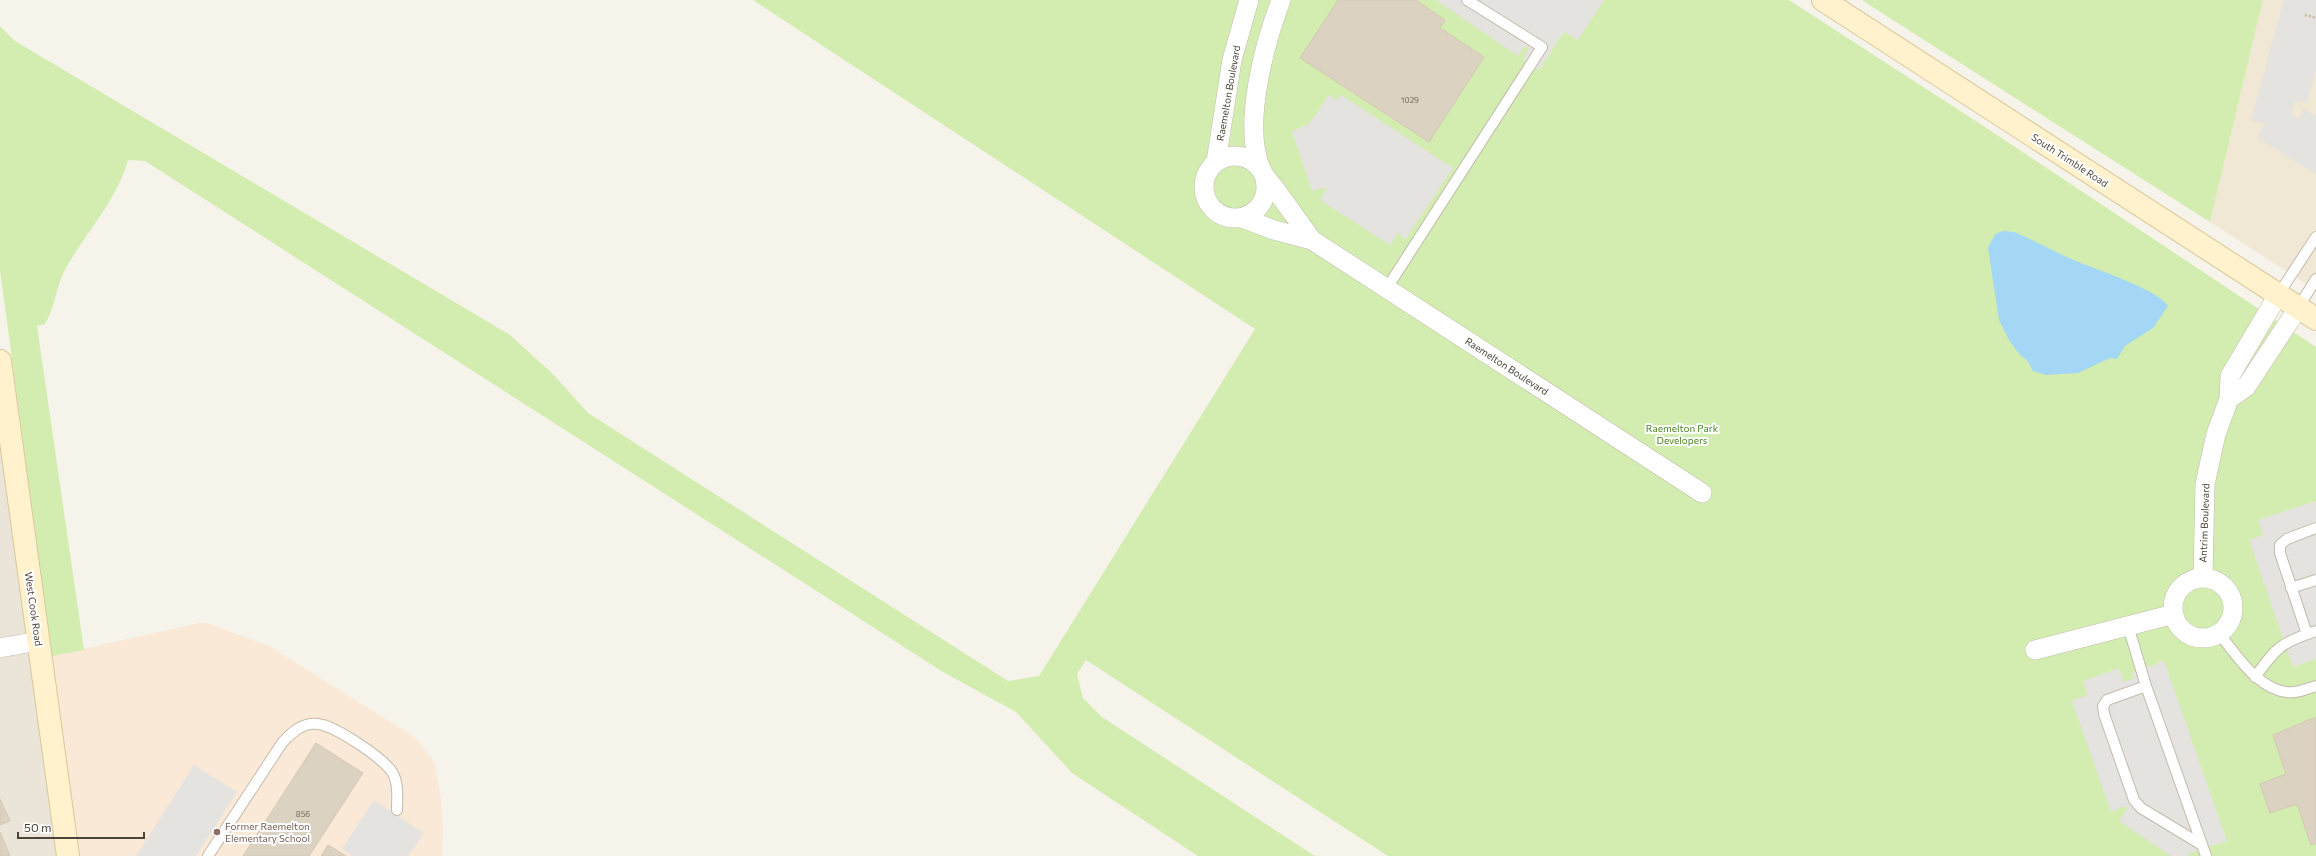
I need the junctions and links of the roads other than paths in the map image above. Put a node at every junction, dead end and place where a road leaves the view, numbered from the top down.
1 (1249, 0) edge
2 (1281, 0) edge
3 (1467, 0) edge
4 (1823, 0) edge
5 (1216, 162) junction
6 (1262, 170) junction
7 (1242, 218) junction
8 (2316, 237) edge
9 (1312, 240) junction
10 (2316, 279) edge
11 (1387, 288) junction
12 (2278, 295) junction
13 (2298, 308) junction
14 (2316, 320) edge
15 (0, 365) edge
16 (2228, 399) junction
17 (1702, 493) dead end
18 (2316, 528) edge
19 (2203, 577) junction
20 (2316, 580) edge
21 (2291, 588) junction
22 (2174, 614) junction
23 (2128, 626) junction
24 (2312, 632) edge
25 (2219, 633) junction
26 (38, 642) junction
27 (0, 648) edge
28 (2034, 650) dead end
29 (2255, 677) junction
30 (2146, 686) junction
31 (2316, 686) edge
32 (397, 810) dead end
33 (2202, 845) junction
34 (68, 856) edge
35 (208, 856) edge
36 (2206, 856) edge

1 - 5 street, Raemelton Boulevard
2 - 6 street, Raemelton Boulevard
3 - 11 lane
4 - 12 main road, South Trimble Road
5 - 6 street
5 - 7 street
6 - 7 street
6 - 9 street, Raemelton Boulevard
7 - 9 street, Raemelton Boulevard
8 - 12 lane
9 - 11 street, Raemelton Boulevard
10 - 13 lane
11 - 17 street, Raemelton Boulevard
12 - 13 main road, South Trimble Road
12 - 16 street, Antrim Boulevard
13 - 14 main road, South Trimble Road
13 - 16 street
15 - 26 main road, West Cook Road
16 - 19 street, Antrim Boulevard
18 - 21 lane
19 - 22 street
19 - 25 street
20 - 21 lane
21 - 24 lane
22 - 23 street
22 - 25 street
23 - 28 street
23 - 30 lane
24 - 29 lane
25 - 29 lane
26 - 27 street
26 - 34 main road, West Cook Road
29 - 31 lane
30 - 33 lane
30 - 33 lane
32 - 35 lane
33 - 36 lane

